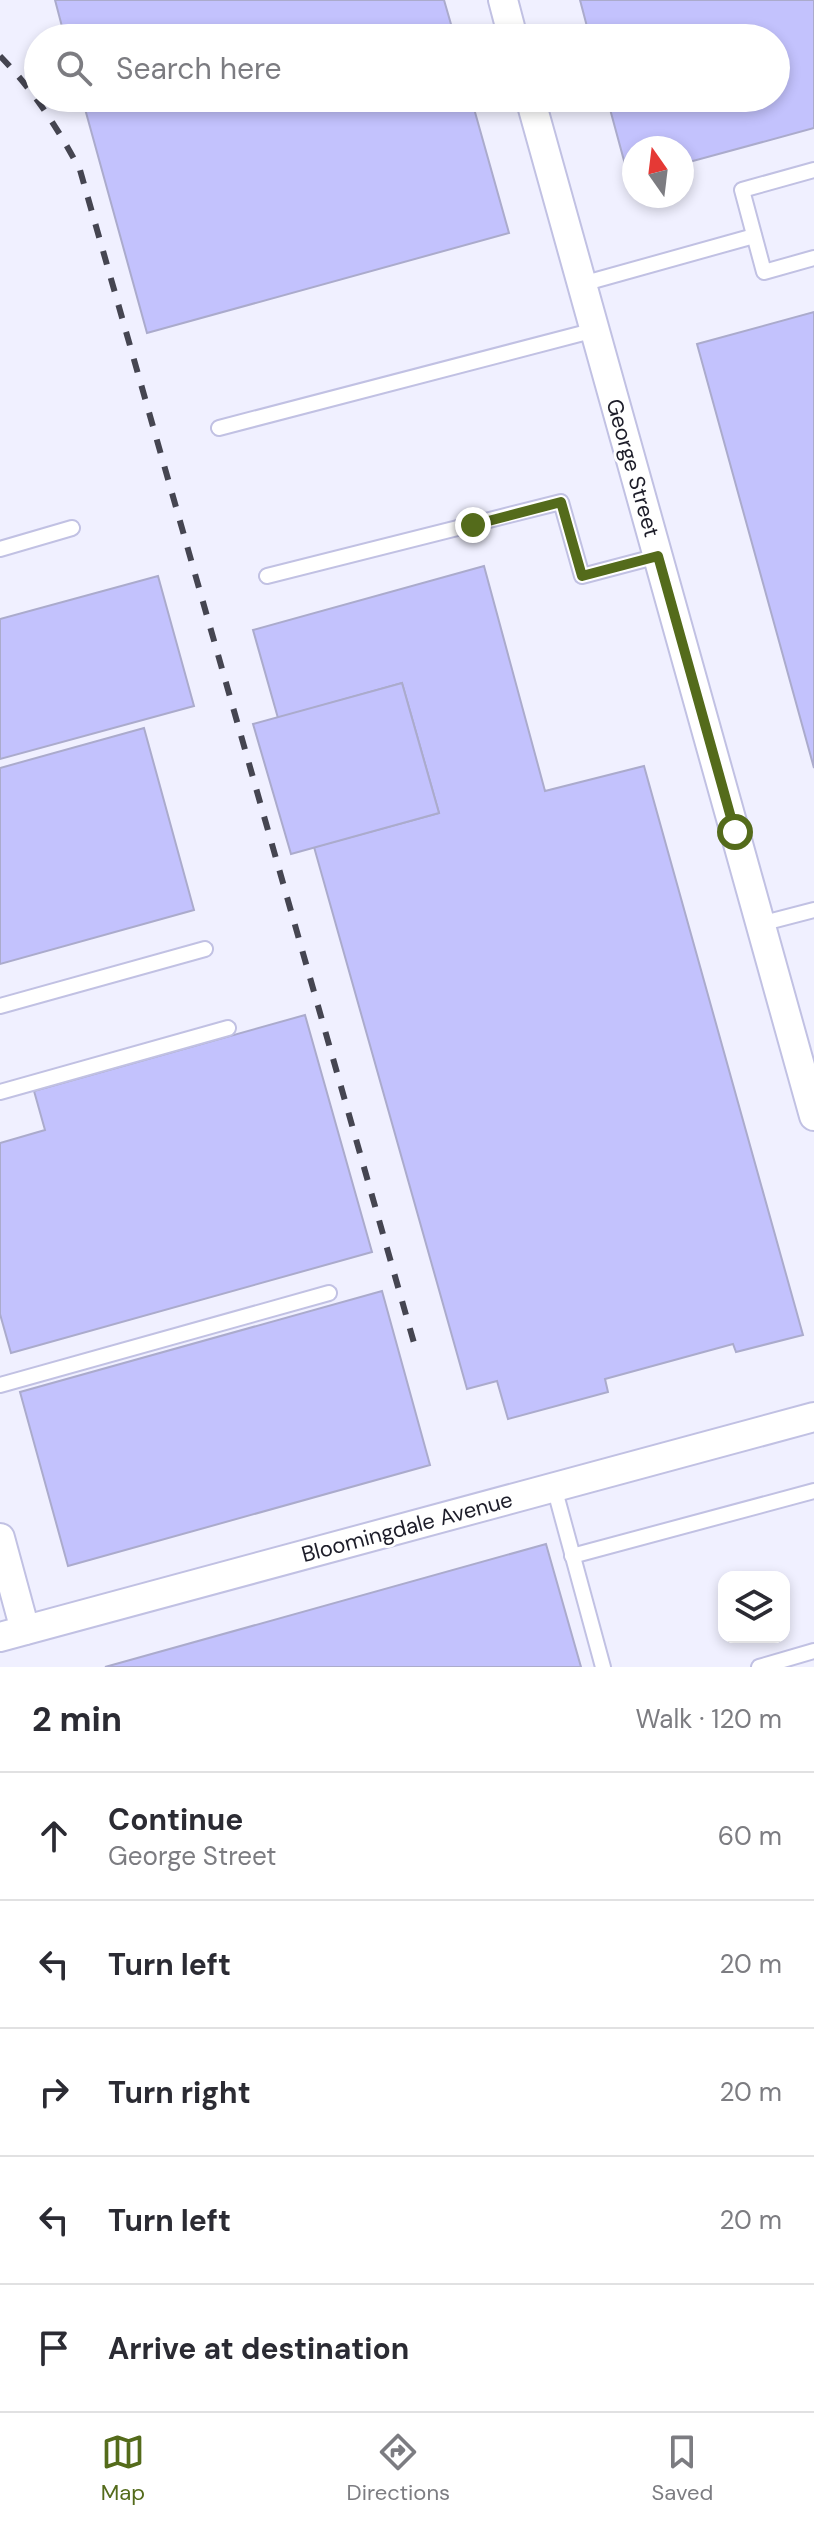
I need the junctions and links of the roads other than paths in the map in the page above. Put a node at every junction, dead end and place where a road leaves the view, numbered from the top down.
1 (503, 0) edge
2 (509, 24) edge
3 (534, 112) edge
4 (814, 170) edge
5 (754, 236) junction
6 (814, 258) edge
7 (582, 284) junction
8 (595, 330) junction
9 (219, 428) dead end
10 (72, 528) dead end
11 (0, 549) edge
12 (658, 556) junction
13 (267, 576) dead end
14 (814, 910) edge
15 (760, 924) junction
16 (205, 949) dead end
17 (0, 1006) edge
18 (228, 1028) dead end
19 (0, 1092) edge
20 (814, 1116) edge
21 (329, 1293) dead end
22 (0, 1385) edge
23 (814, 1417) edge
24 (554, 1487) junction
25 (814, 1491) edge
26 (0, 1538) edge
27 (572, 1556) junction
28 (13, 1633) edge
29 (814, 1651) edge
30 (603, 1667) edge
31 (759, 1667) edge

1 - 2 street
3 - 7 street, George Street
4 - 5 lane
5 - 6 lane
5 - 7 lane
7 - 8 street, George Street
8 - 9 lane
8 - 12 street, George Street
10 - 11 lane
12 - 13 lane
12 - 15 street, George Street
14 - 15 lane
15 - 20 street, George Street
16 - 17 lane
18 - 19 lane
21 - 22 lane
23 - 24 street, Bloomingdale Avenue
24 - 27 lane
24 - 28 street, Bloomingdale Avenue
25 - 27 lane
26 - 28 street
27 - 30 lane
29 - 31 lane

